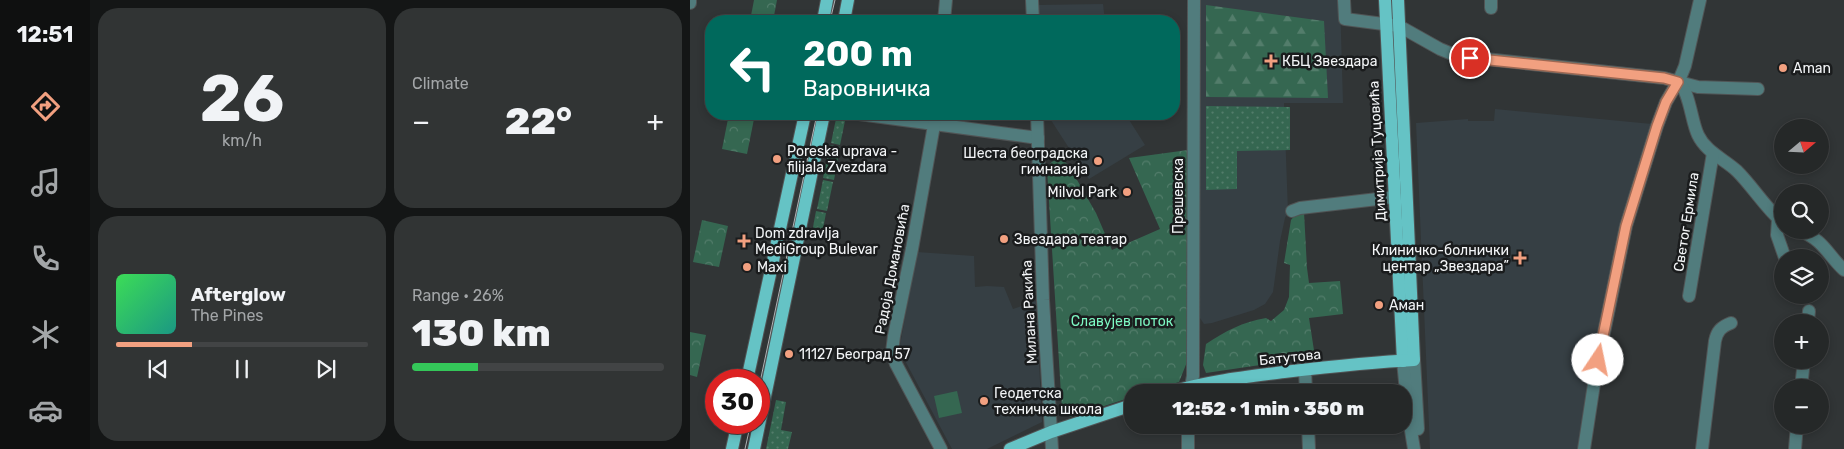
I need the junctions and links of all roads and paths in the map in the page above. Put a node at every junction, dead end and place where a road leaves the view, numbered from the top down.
1 (827, 0) edge
2 (848, 0) edge
3 (946, 0) edge
4 (1032, 0) edge
5 (1194, 0) edge
6 (1344, 0) edge
7 (1385, 0) edge
8 (1398, 0) edge
9 (1700, 0) edge
10 (824, 15) edge
11 (845, 15) edge
12 (945, 15) edge
13 (1033, 15) edge
14 (1386, 23) junction
15 (1399, 26) junction
16 (1678, 82) junction
17 (1758, 90) dead end
18 (803, 120) edge
19 (823, 120) edge
20 (936, 120) edge
21 (941, 120) edge
22 (1037, 120) edge
23 (1038, 138) junction
24 (1714, 154) junction
25 (1395, 197) junction
26 (1292, 211) dead end
27 (1774, 213) edge
28 (1816, 239) edge
29 (1844, 270) edge
30 (1689, 296) dead end
31 (1730, 323) dead end
32 (1409, 360) junction
33 (749, 369) edge
34 (1306, 370) junction
35 (1192, 384) edge
36 (1215, 384) edge
37 (1306, 384) edge
38 (1124, 408) edge
39 (1051, 432) junction
40 (735, 434) edge
41 (1188, 434) edge
42 (1308, 434) edge
43 (1796, 434) edge
44 (732, 449) edge
45 (754, 449) edge
46 (940, 449) edge
47 (1010, 449) edge
48 (1052, 449) edge
49 (1188, 449) edge
50 (1309, 449) edge
51 (1416, 449) edge
52 (1584, 449) edge
53 (1702, 449) edge
54 (1794, 449) edge

1 - 10 main road
2 - 11 main road
3 - 12 street
4 - 13 street
5 - 35 street, Прешевска
6 - 14 street
7 - 14 main road, Димитрија Туцовића
8 - 15 main road, Димитрија Туцовића
9 - 16 street
14 - 15 street
14 - 25 main road, Димитрија Туцовића
15 - 16 street
15 - 32 main road, Димитрија Туцовића
16 - 17 street
16 - 24 street
16 - 52 street
18 - 33 main road
19 - 45 main road
20 - 46 street, Радоја Домановића
21 - 23 street
22 - 23 street, Милана Ракића
23 - 39 street, Милана Ракића
24 - 27 street
24 - 30 street, Светог Ермила
25 - 26 street
25 - 32 main road, Димитрија Туцовића
28 - 29 street
31 - 53 street
32 - 34 main road, Батутова
32 - 51 street, Димитрија Туцовића
34 - 36 main road, Батутова
34 - 37 street
38 - 39 main road
39 - 47 main road
39 - 48 street, Милана Ракића
40 - 44 main road
41 - 49 street
42 - 50 street
43 - 54 street

